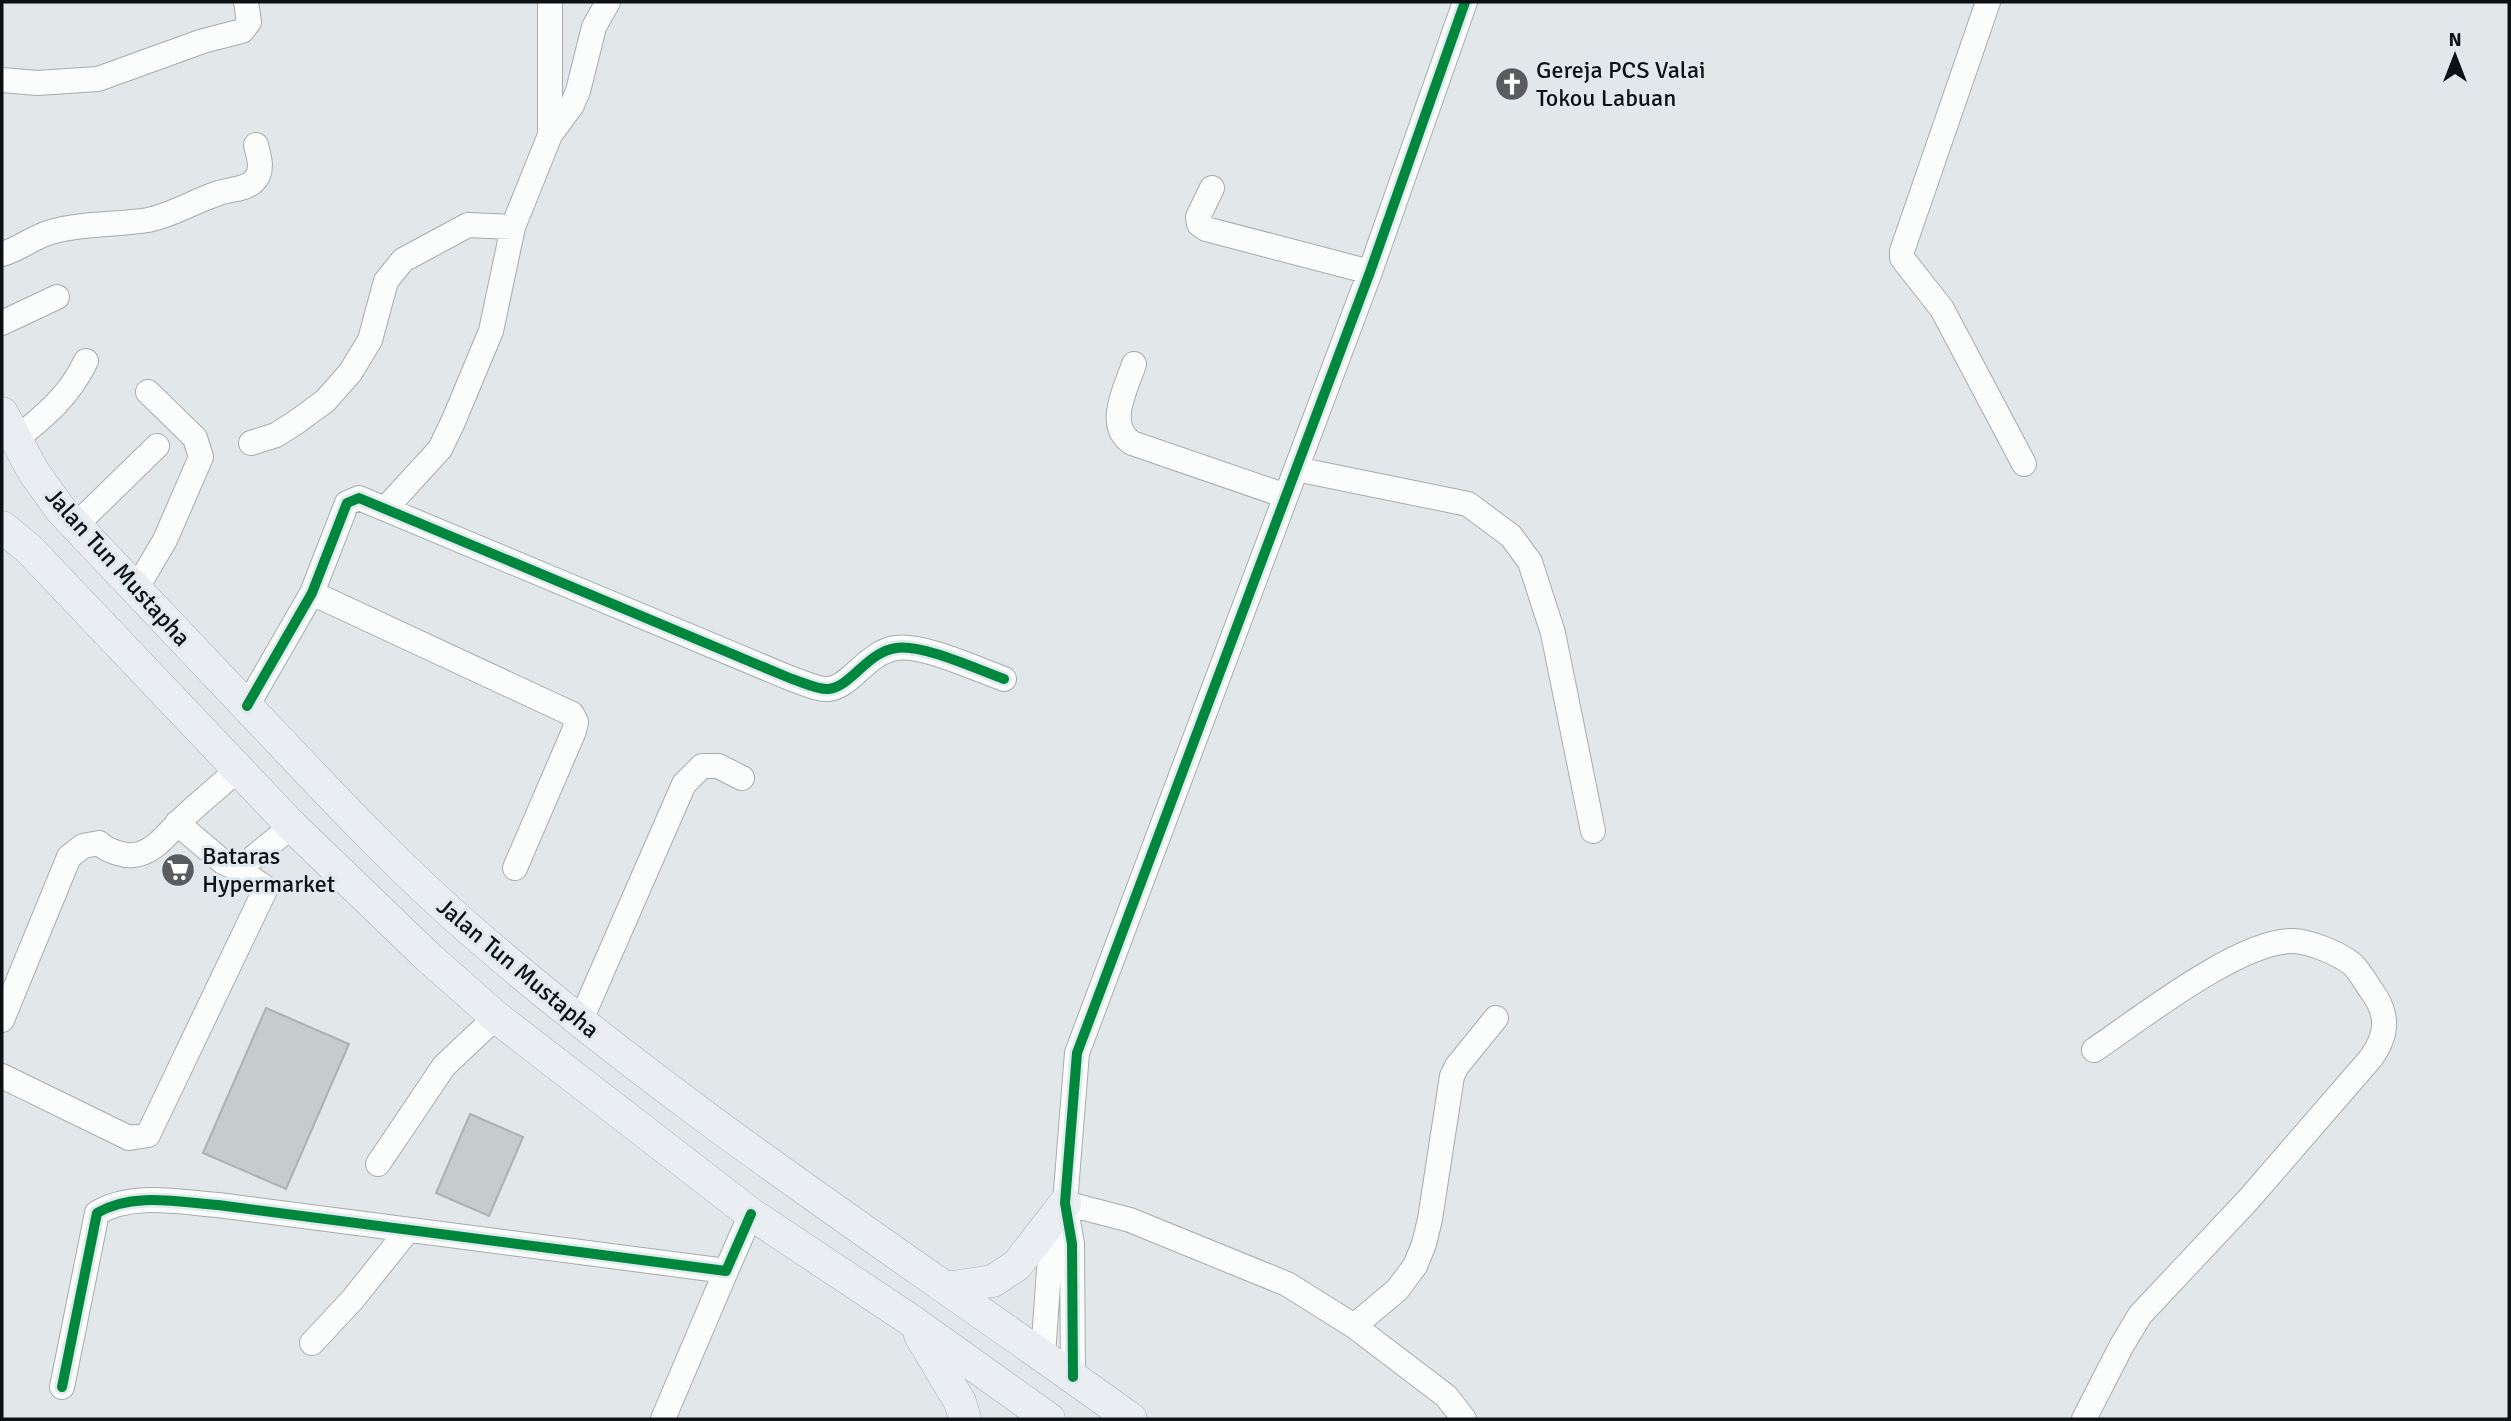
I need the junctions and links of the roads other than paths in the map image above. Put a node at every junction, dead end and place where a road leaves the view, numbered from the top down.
1 (246, 2) edge
2 (550, 2) edge
3 (608, 2) edge
4 (1465, 2) edge
5 (1988, 2) edge
6 (2, 80) edge
7 (550, 135) junction
8 (257, 145) dead end
9 (1212, 188) dead end
10 (513, 227) junction
11 (2, 254) edge
12 (1370, 272) junction
13 (57, 297) dead end
14 (2, 323) edge
15 (86, 360) dead end
16 (1133, 365) dead end
17 (148, 392) dead end
18 (9, 426) edge
19 (251, 443) dead end
20 (157, 446) dead end
21 (2024, 464) dead end
22 (1296, 469) junction
23 (1286, 496) junction
24 (384, 509) junction
25 (2, 510) edge
26 (75, 526) junction
27 (2, 527) edge
28 (29, 549) junction
29 (135, 590) junction
30 (312, 593) junction
31 (1004, 679) dead end
32 (247, 706) junction
33 (237, 770) junction
34 (742, 778) dead end
35 (177, 823) junction
36 (292, 826) junction
37 (1593, 831) dead end
38 (234, 867) junction
39 (515, 868) dead end
40 (496, 1017) junction
41 (1496, 1018) dead end
42 (2, 1020) edge
43 (580, 1022) junction
44 (2094, 1050) dead end
45 (2, 1076) edge
46 (378, 1164) dead end
47 (1065, 1203) junction
48 (751, 1214) junction
49 (408, 1230) junction
50 (726, 1271) junction
51 (946, 1288) junction
52 (909, 1319) junction
53 (1354, 1326) junction
54 (312, 1343) dead end
55 (1043, 1355) junction
56 (1073, 1377) junction
57 (62, 1387) dead end
58 (1015, 1409) edge
59 (669, 1418) edge
60 (965, 1419) edge
61 (1049, 1419) edge
62 (1131, 1419) edge
63 (1464, 1419) edge
64 (2084, 1419) edge

1 - 6 street
2 - 7 street
3 - 7 street
4 - 12 street
5 - 21 street
7 - 10 street
8 - 11 street
9 - 12 street
10 - 19 street
10 - 24 street
12 - 22 street
13 - 14 street
15 - 18 street
16 - 23 street
17 - 29 street
18 - 26 main road, Jalan Tun Mustapha
20 - 26 street
22 - 23 street
22 - 37 street
23 - 47 street
24 - 30 street
24 - 31 street
25 - 28 main road
26 - 29 main road, Jalan Tun Mustapha
27 - 28 main road
28 - 33 main road
29 - 32 main road, Jalan Tun Mustapha
30 - 32 street
30 - 39 street
32 - 43 main road, Jalan Tun Mustapha
33 - 35 street
33 - 36 main road
34 - 43 street
35 - 38 street
35 - 42 street
36 - 38 street
36 - 40 main road
38 - 45 street
40 - 46 street
40 - 48 main road
41 - 53 street
43 - 51 main road, Jalan Tun Mustapha
44 - 64 street
47 - 51 main road
47 - 53 street
47 - 55 street
47 - 56 street
48 - 50 street
48 - 52 main road
49 - 50 street
49 - 54 street
49 - 57 street
50 - 59 street
51 - 55 main road, Jalan Tun Mustapha
52 - 58 main road
52 - 60 main road
53 - 63 street
55 - 56 main road, Jalan Tun Mustapha
55 - 58 main road
56 - 61 main road
56 - 62 main road, Jalan Tun Mustapha
58 - 61 main road

